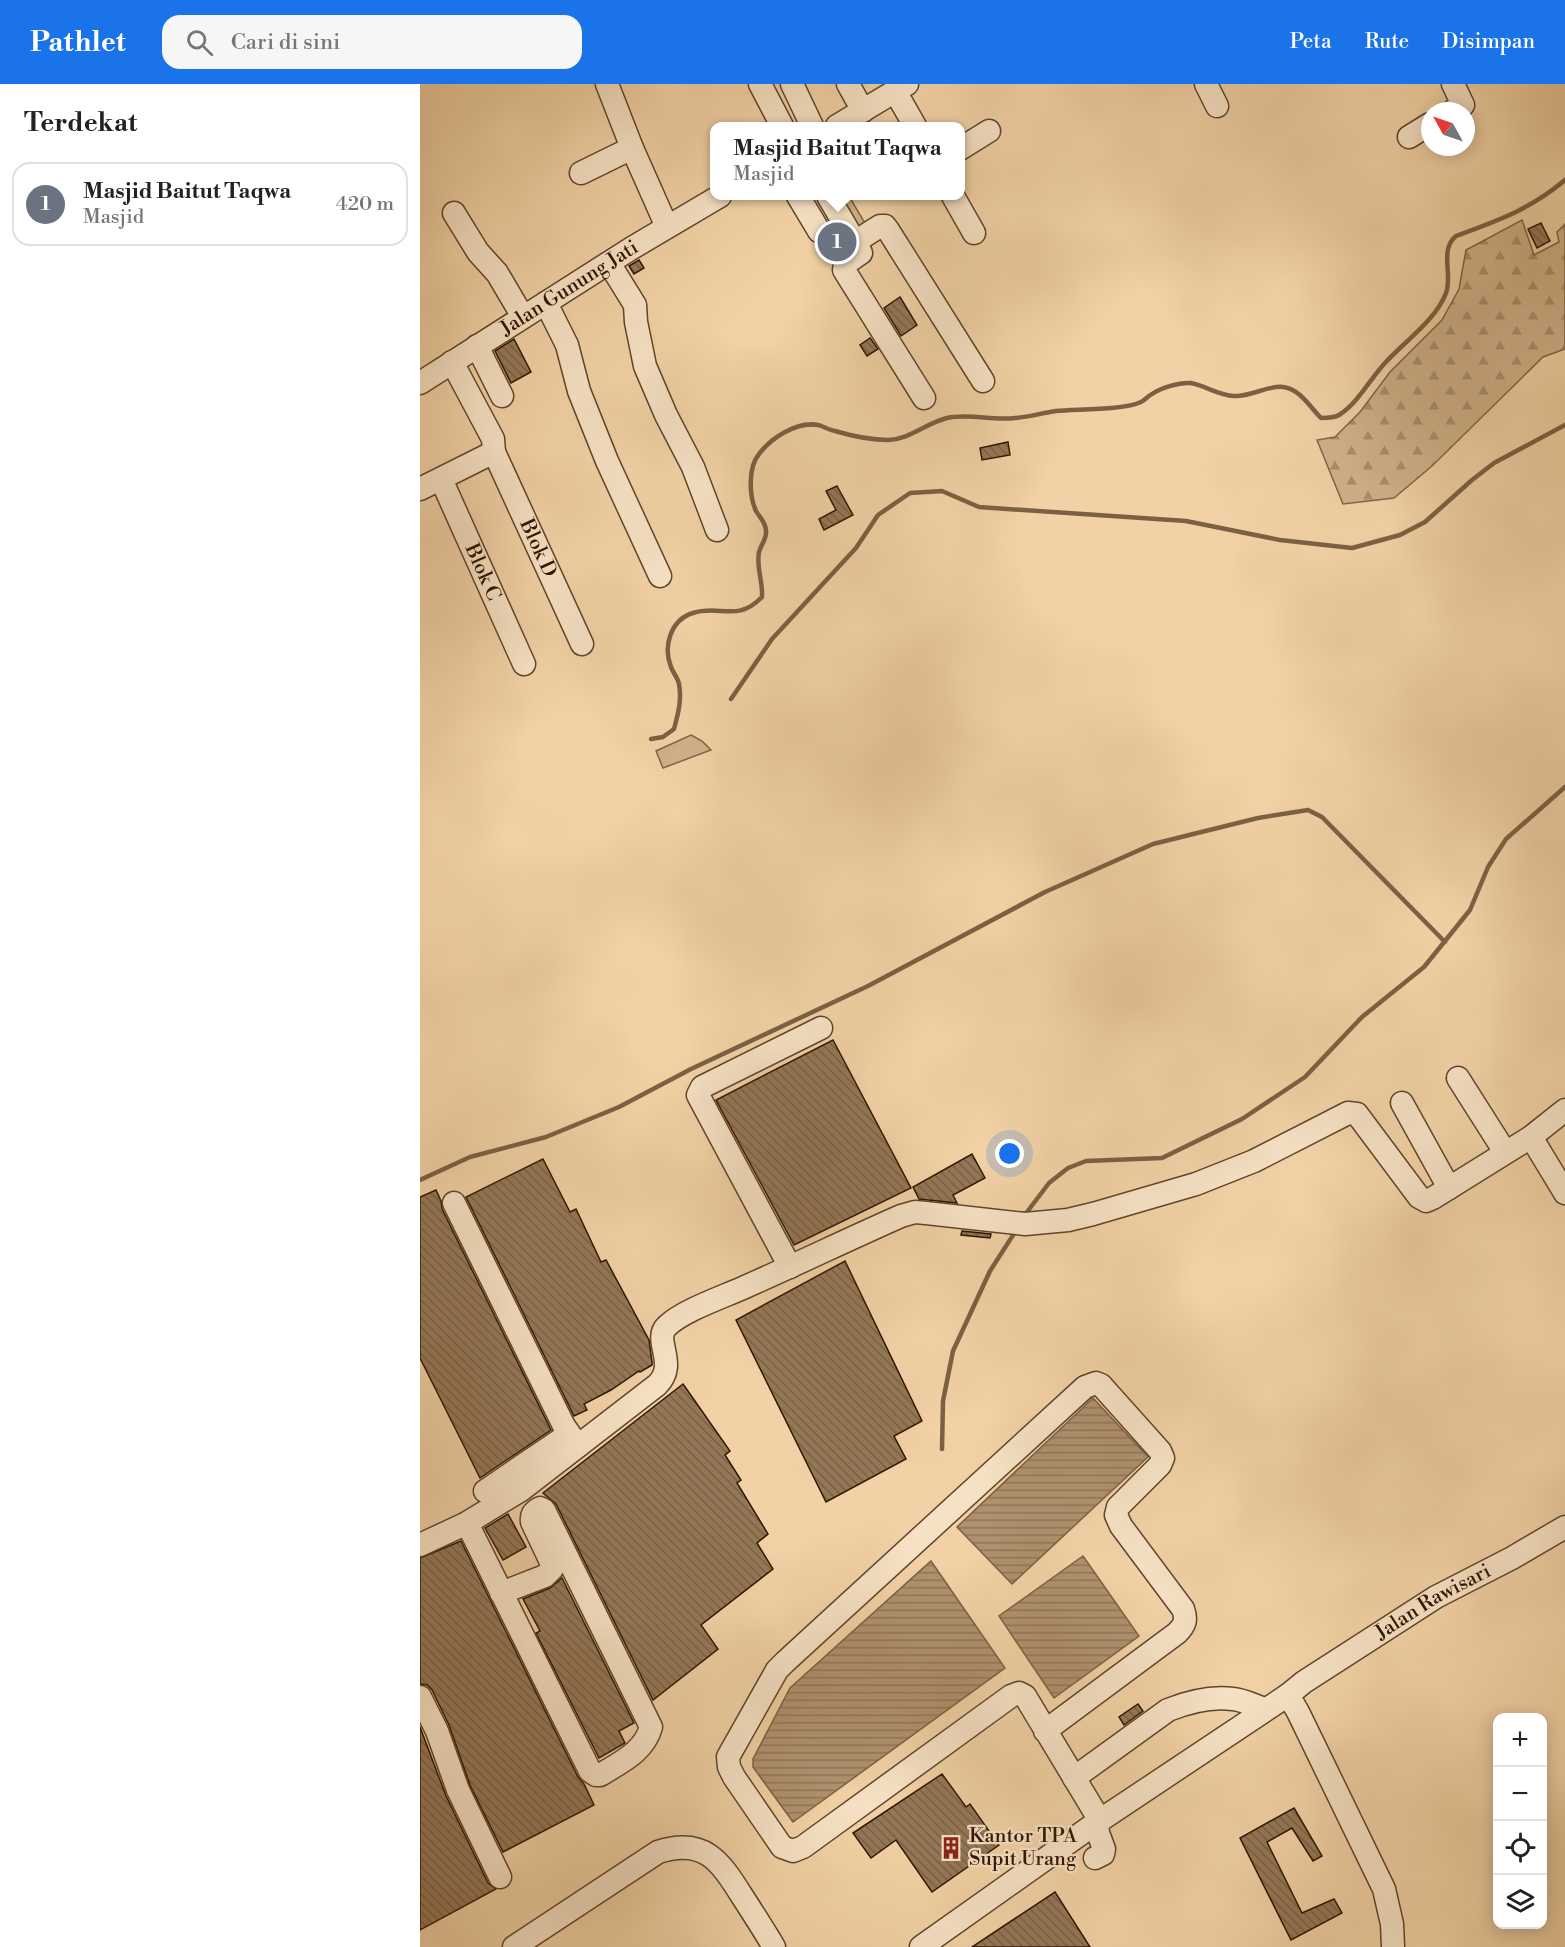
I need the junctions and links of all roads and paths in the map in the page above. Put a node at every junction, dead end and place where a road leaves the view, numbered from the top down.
1 (607, 84) edge
2 (760, 84) edge
3 (792, 84) edge
4 (848, 84) edge
5 (1206, 84) edge
6 (1453, 84) edge
7 (901, 88) edge
8 (1457, 102) edge
9 (1217, 106) dead end
10 (863, 111) junction
11 (780, 122) edge
12 (810, 122) edge
13 (844, 122) edge
14 (914, 122) edge
15 (1421, 129) edge
16 (989, 131) dead end
17 (1408, 137) dead end
18 (965, 146) edge
19 (632, 148) junction
20 (581, 173) dead end
21 (712, 200) edge
22 (801, 200) edge
23 (831, 200) edge
24 (956, 200) edge
25 (454, 213) dead end
26 (668, 226) junction
27 (819, 231) dead end
28 (974, 233) dead end
29 (855, 242) junction
30 (609, 263) junction
31 (546, 303) junction
32 (523, 317) junction
33 (477, 346) junction
34 (452, 362) junction
35 (983, 381) dead end
36 (420, 383) edge
37 (502, 396) dead end
38 (924, 398) dead end
39 (494, 452) junction
40 (441, 479) junction
41 (420, 489) edge
42 (717, 530) dead end
43 (660, 576) dead end
44 (582, 644) dead end
45 (524, 664) dead end
46 (821, 1028) dead end
47 (1458, 1078) dead end
48 (1402, 1103) dead end
49 (1565, 1110) edge
50 (1531, 1137) junction
51 (1505, 1152) junction
52 (1449, 1188) junction
53 (1565, 1193) edge
54 (454, 1203) dead end
55 (790, 1267) junction
56 (574, 1440) junction
57 (485, 1491) dead end
58 (467, 1523) junction
59 (1565, 1527) edge
60 (420, 1545) edge
61 (501, 1593) junction
62 (1296, 1688) junction
63 (420, 1696) edge
64 (1265, 1709) junction
65 (1045, 1731) junction
66 (1074, 1778) junction
67 (1096, 1823) junction
68 (1095, 1858) dead end
69 (501, 1877) dead end
70 (514, 1947) edge
71 (774, 1947) edge
72 (921, 1947) edge
73 (1393, 1947) edge

1 - 19 street
2 - 11 street
3 - 12 street
4 - 10 street
5 - 9 street
6 - 8 street
7 - 10 street
7 - 14 street
10 - 13 street
15 - 17 street
16 - 18 street
19 - 20 street
19 - 26 street
21 - 26 street, Jalan Gunung Jati
22 - 27 street
23 - 29 street
24 - 28 street
25 - 32 street
26 - 30 street, Jalan Gunung Jati
29 - 35 street
29 - 38 street
30 - 31 street, Jalan Gunung Jati
30 - 42 street
31 - 32 street, Jalan Gunung Jati
31 - 43 street
32 - 33 street, Jalan Gunung Jati
33 - 34 street, Jalan Gunung Jati
33 - 37 street
34 - 36 street, Jalan Gunung Jati
34 - 39 street, Blok D
39 - 40 street
39 - 44 street, Blok D
40 - 41 street
40 - 45 street, Blok C
46 - 55 street
47 - 51 street
48 - 52 street
49 - 50 street
50 - 51 street
50 - 53 street
51 - 52 street
52 - 55 street
54 - 56 street
55 - 56 street
56 - 57 street
56 - 58 street
58 - 60 street
58 - 61 street
59 - 62 street, Jalan Rawisari
61 - 61 street
62 - 64 street, Jalan Rawisari
62 - 73 street
63 - 69 street
64 - 66 street
64 - 67 street, Jalan Rawisari
65 - 65 street
65 - 66 street
66 - 67 street
67 - 68 street
67 - 72 street, Jalan Rawisari
70 - 71 street

